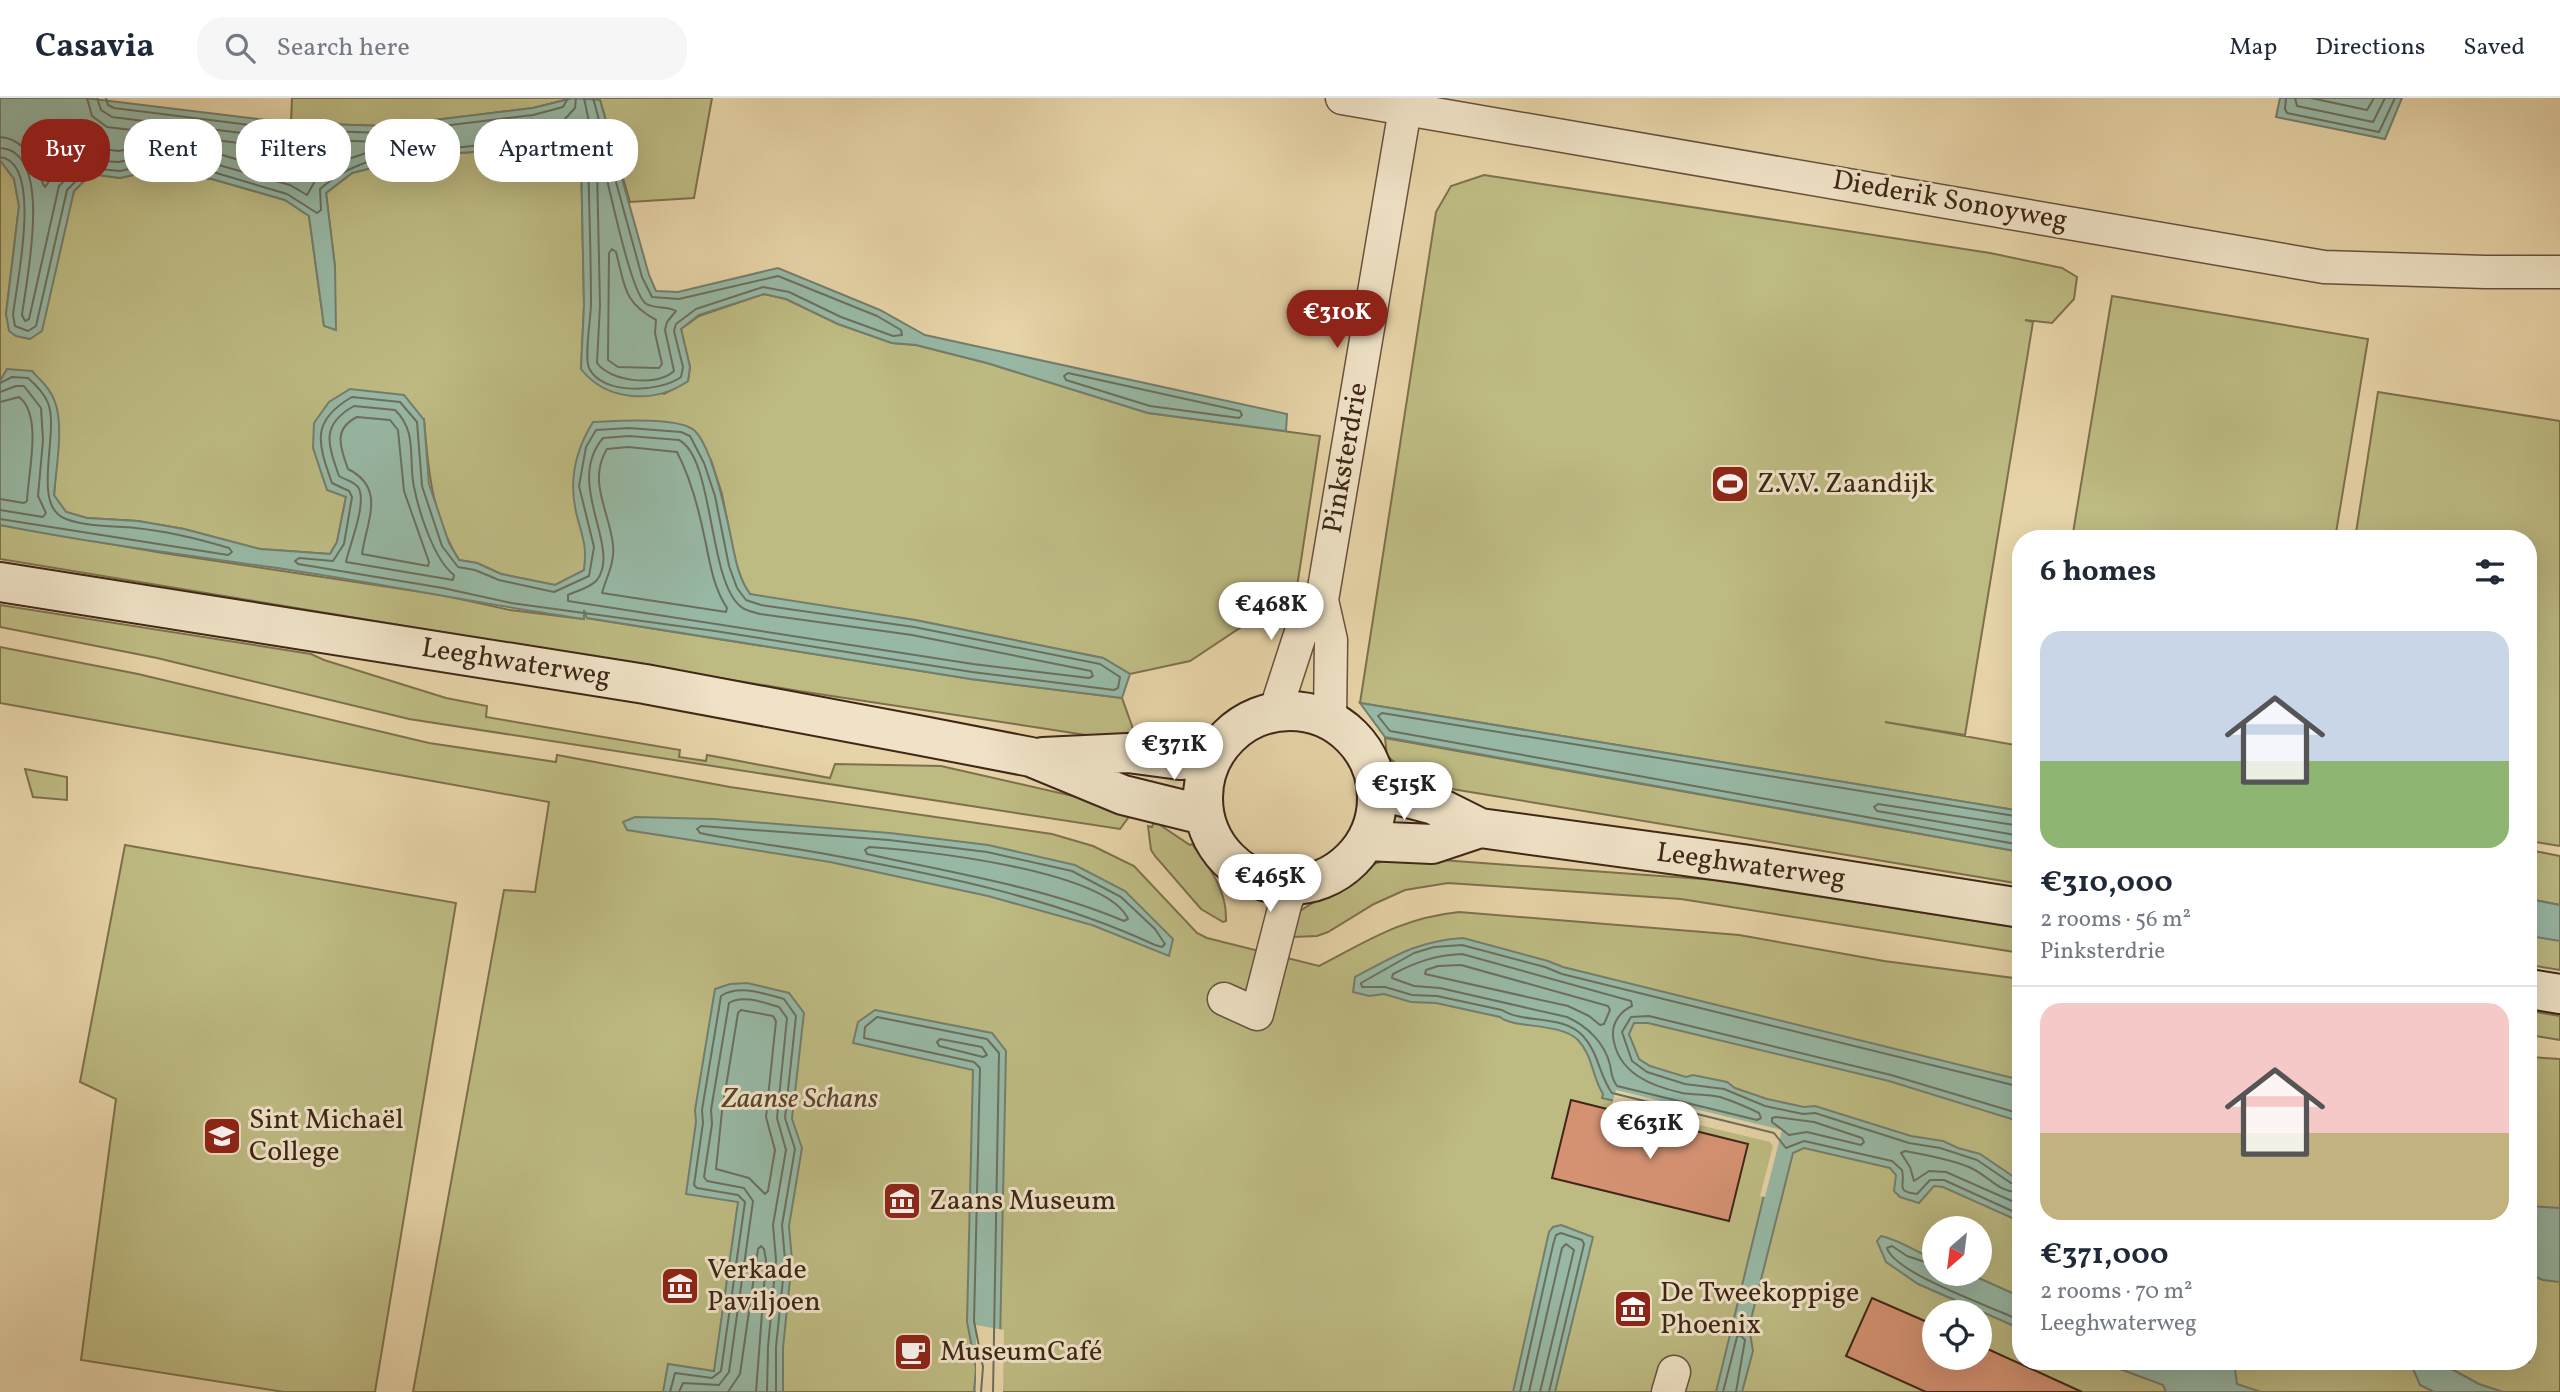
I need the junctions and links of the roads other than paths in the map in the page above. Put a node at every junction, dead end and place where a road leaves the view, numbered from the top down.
1 (1342, 98) edge
2 (1405, 109) junction
3 (2560, 272) edge
4 (0, 582) edge
5 (1322, 600) junction
6 (1275, 712) junction
7 (1330, 721) junction
8 (1031, 757) junction
9 (1212, 758) junction
10 (1377, 790) junction
11 (1204, 815) junction
12 (1480, 828) junction
13 (1366, 841) junction
14 (1294, 886) junction
15 (2012, 907) edge
16 (2537, 990) edge
17 (2560, 994) edge
18 (1224, 999) dead end

1 - 2 street, Diederik Sonoyweg
2 - 3 street, Diederik Sonoyweg
2 - 5 street, Pinksterdrie
4 - 8 main road, Leeghwaterweg
5 - 6 street, Pinksterdrie
5 - 7 street, Pinksterdrie
6 - 7 main road
6 - 9 main road
7 - 10 main road
8 - 9 main road, Leeghwaterweg
8 - 11 main road, Leeghwaterweg
9 - 11 main road
10 - 12 main road, Leeghwaterweg
10 - 13 main road
11 - 14 main road
12 - 13 main road, Leeghwaterweg
12 - 15 main road, Leeghwaterweg
13 - 14 main road
14 - 18 street
16 - 17 main road

